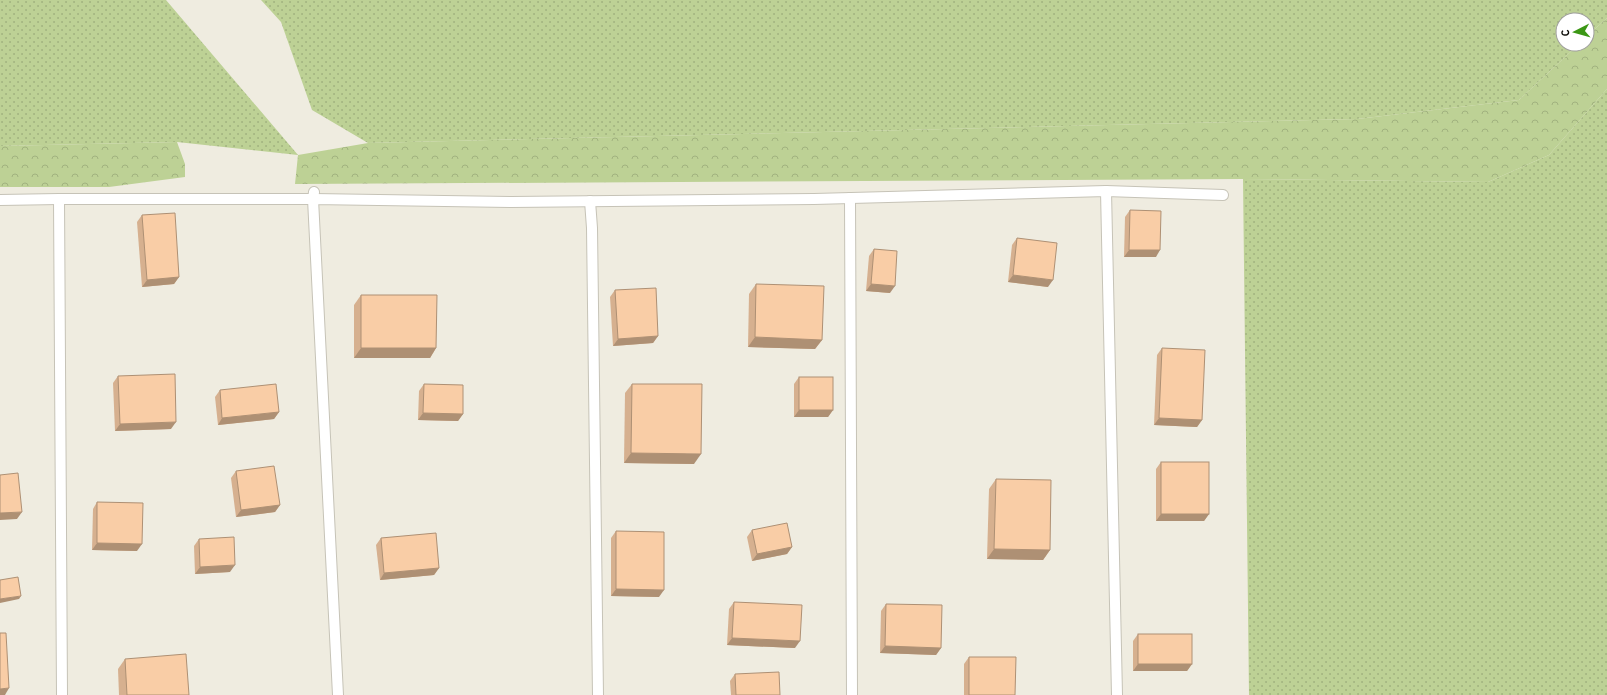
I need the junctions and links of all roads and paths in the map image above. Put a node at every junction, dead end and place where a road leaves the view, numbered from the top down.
1 (1106, 191) junction
2 (1223, 195) dead end
3 (313, 196) junction
4 (850, 198) junction
5 (59, 199) junction
6 (0, 200) edge
7 (590, 201) junction
8 (62, 695) edge
9 (338, 695) edge
10 (598, 695) edge
11 (852, 695) edge
12 (1117, 695) edge

1 - 2 lane
1 - 4 lane
1 - 12 lane
3 - 5 lane
3 - 7 lane
3 - 9 lane
4 - 7 lane
4 - 11 lane
5 - 6 lane
5 - 8 lane
7 - 10 lane

